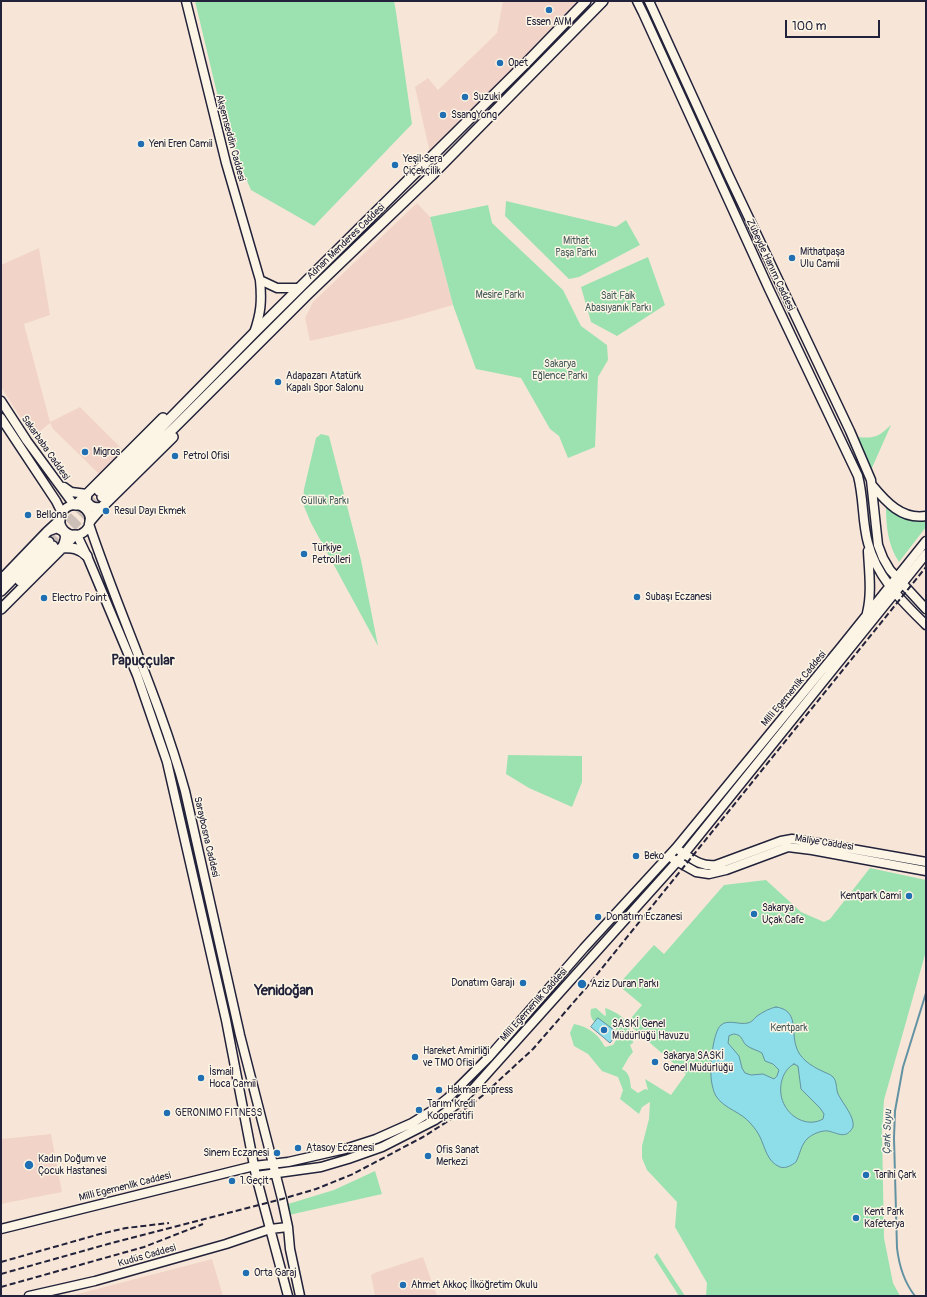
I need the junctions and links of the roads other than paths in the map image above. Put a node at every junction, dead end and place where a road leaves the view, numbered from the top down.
1 (186, 1) edge
2 (586, 1) edge
3 (603, 1) edge
4 (637, 1) edge
5 (649, 1) edge
6 (260, 280) junction
7 (299, 288) junction
8 (254, 333) junction
9 (1, 402) edge
10 (193, 403) junction
11 (1, 418) edge
12 (55, 479) junction
13 (872, 485) junction
14 (87, 494) junction
15 (101, 494) tunnel mouth
16 (75, 505) junction
17 (102, 507) junction
18 (61, 516) junction
19 (926, 516) edge
20 (90, 523) junction
21 (47, 532) junction
22 (76, 535) junction
23 (926, 541) edge
24 (868, 543) junction
25 (54, 546) junction
26 (926, 554) edge
27 (87, 556) junction
28 (1, 580) edge
29 (900, 580) junction
30 (892, 590) junction
31 (1, 591) edge
32 (1, 601) edge
33 (1, 609) edge
34 (926, 609) edge
35 (867, 614) junction
36 (926, 625) edge
37 (676, 848) junction
38 (684, 854) junction
39 (669, 856) junction
40 (678, 861) junction
41 (926, 862) edge
42 (926, 871) edge
43 (272, 1164) junction
44 (254, 1166) junction
45 (275, 1174) junction
46 (256, 1176) junction
47 (288, 1227) junction
48 (270, 1229) junction
49 (1, 1230) edge
50 (290, 1249) junction
51 (277, 1254) junction
52 (29, 1296) edge
53 (288, 1296) edge
54 (300, 1296) edge

1 - 6 main road, Akşemseddin Caddesi
2 - 7 main road, Adnan Menderes Caddesi
3 - 10 main road, Adnan Menderes Caddesi
4 - 24 main road, Zübeyde Hanım Caddesi
5 - 13 main road, Zübeyde Hanım Caddesi
6 - 7 main road
6 - 8 main road, Akşemseddin Caddesi
7 - 8 main road, Adnan Menderes Caddesi
8 - 10 main road, Adnan Menderes Caddesi
9 - 12 main road, Sakarbaba Caddesi
10 - 14 main road
10 - 15 main road, Adnan Menderes Caddesi
10 - 17 main road
11 - 18 main road, Sakarbaba Caddesi
12 - 14 main road
12 - 16 main road, Sakarbaba Caddesi
13 - 19 main road, Zübeyde Hanım Caddesi
13 - 29 main road, Zübeyde Hanım Caddesi
14 - 16 main road
14 - 17 main road
16 - 18 main road
16 - 20 main road
17 - 20 main road
18 - 21 main road
18 - 22 main road
20 - 22 main road
20 - 43 main road, Saraybosna Caddesi
21 - 25 main road
21 - 28 main road
22 - 25 main road
22 - 27 main road
23 - 29 main road, Milli Egemenlik Caddesi
24 - 30 main road, Zübeyde Hanım Caddesi
24 - 35 main road, Zübeyde Hanım Caddesi
25 - 27 main road
25 - 31 main road
25 - 32 main road
25 - 33 main road
26 - 29 main road, Milli Egemenlik Caddesi
27 - 44 main road
29 - 30 main road, Milli Egemenlik Caddesi
29 - 34 main road, Zübeyde Hanım Caddesi
30 - 35 main road, Milli Egemenlik Caddesi
30 - 36 main road, Zübeyde Hanım Caddesi
30 - 38 main road, Milli Egemenlik Caddesi
35 - 37 main road, Milli Egemenlik Caddesi
37 - 38 main road, Maliye Caddesi
37 - 39 main road, Milli Egemenlik Caddesi
38 - 40 main road, Milli Egemenlik Caddesi
38 - 41 main road, Maliye Caddesi
39 - 40 main road, Maliye Caddesi
39 - 43 main road, Milli Egemenlik Caddesi
40 - 42 main road, Maliye Caddesi
40 - 45 main road, Milli Egemenlik Caddesi
43 - 44 main road, Milli Egemenlik Caddesi
43 - 45 main road, Saraybosna Caddesi
44 - 46 main road
44 - 49 main road, Milli Egemenlik Caddesi
45 - 46 main road, Milli Egemenlik Caddesi
45 - 47 main road, Saraybosna Caddesi
46 - 48 main road
47 - 48 main road, Kudüs Caddesi
47 - 50 main road
48 - 51 main road
48 - 52 main road, Kudüs Caddesi
50 - 51 main road
50 - 54 main road
51 - 53 main road

